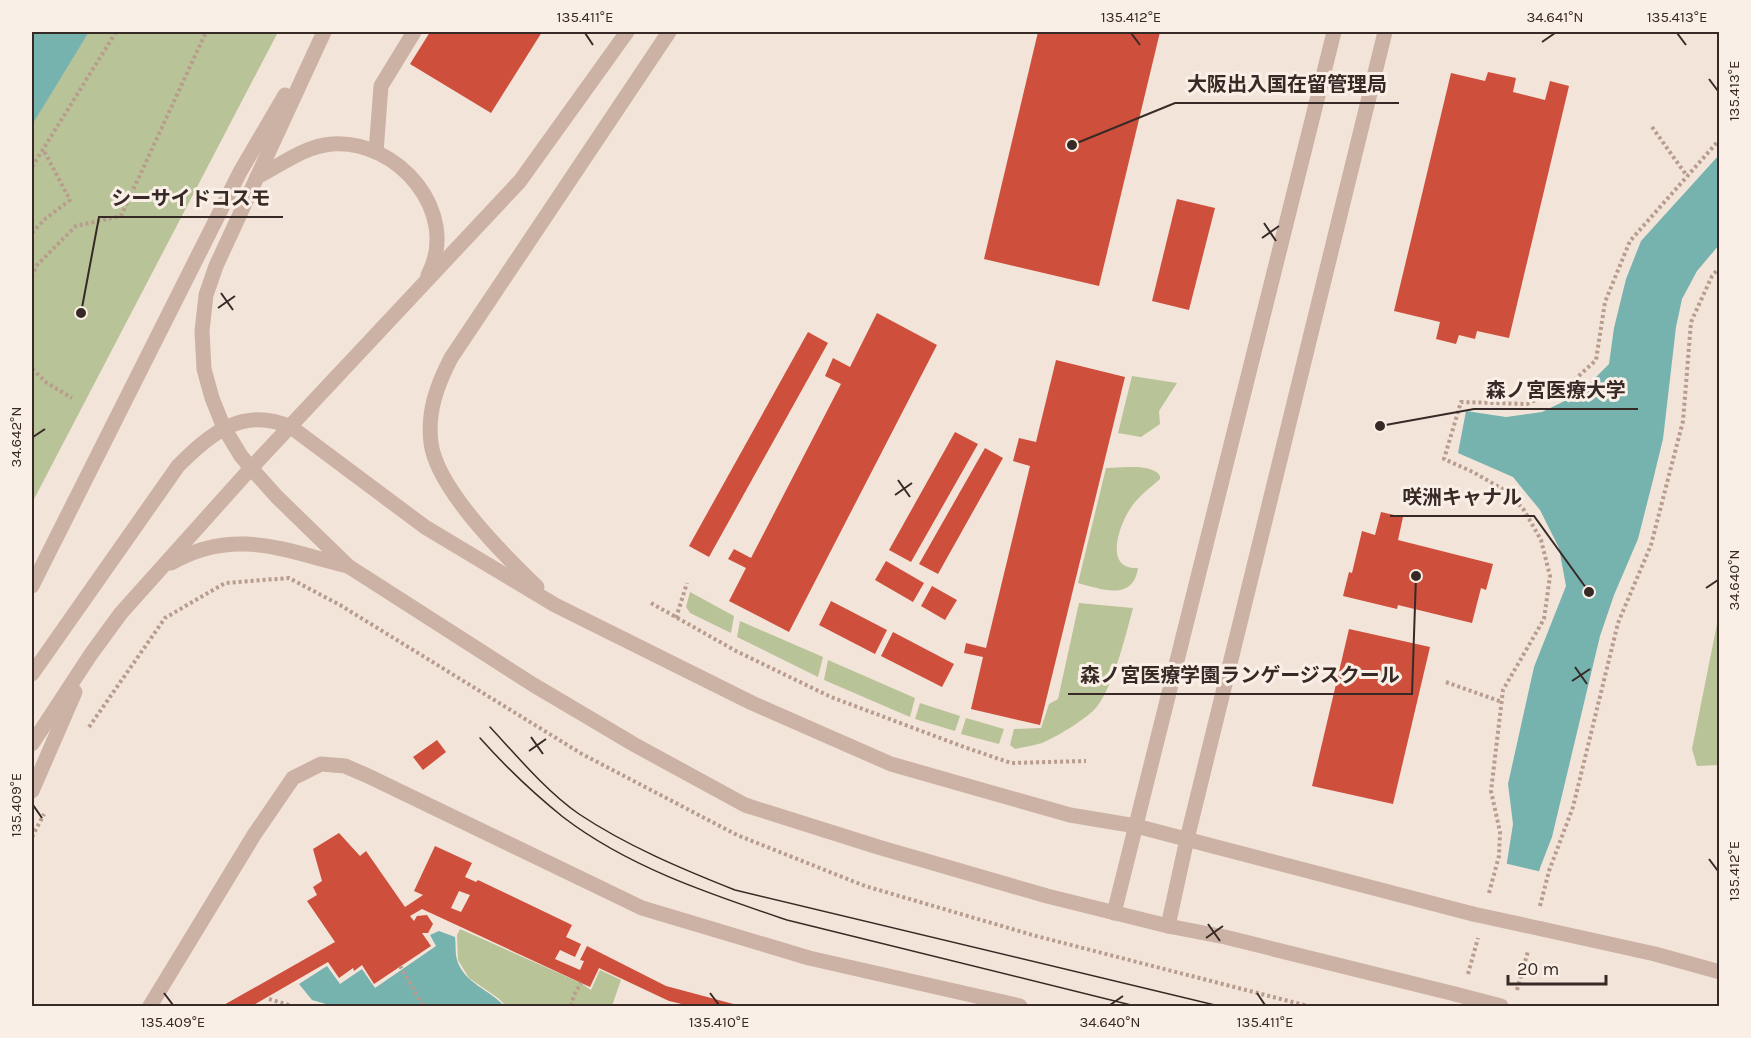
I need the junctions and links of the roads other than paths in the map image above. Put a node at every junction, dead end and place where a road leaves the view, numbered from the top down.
1 (323, 32) edge
2 (414, 32) edge
3 (627, 32) edge
4 (669, 32) edge
5 (1334, 32) edge
6 (1385, 32) edge
7 (376, 152) junction
8 (257, 177) junction
9 (421, 288) junction
10 (291, 427) junction
11 (224, 428) junction
12 (251, 468) junction
13 (348, 566) junction
14 (155, 576) junction
15 (32, 586) edge
16 (555, 605) junction
17 (91, 654) junction
18 (32, 674) edge
19 (32, 744) edge
20 (32, 791) edge
21 (1136, 826) junction
22 (1186, 839) junction
23 (1114, 913) junction
24 (1168, 926) junction
25 (1719, 972) edge
26 (150, 1006) edge
27 (1020, 1006) edge
28 (1501, 1006) edge

1 - 8 street
1 - 15 street
2 - 7 street
3 - 9 street
4 - 16 street
5 - 21 street
6 - 22 street
7 - 8 street
7 - 9 street
8 - 11 street
9 - 10 street
10 - 11 street
10 - 12 street
10 - 16 street
11 - 12 street
11 - 18 street
12 - 13 street
12 - 14 street
13 - 14 street
13 - 23 street
14 - 17 street
16 - 21 street
17 - 19 street
17 - 20 street
21 - 22 street
21 - 23 street
22 - 24 street
22 - 25 street, bridge
23 - 24 street
24 - 28 street, bridge
26 - 27 street

